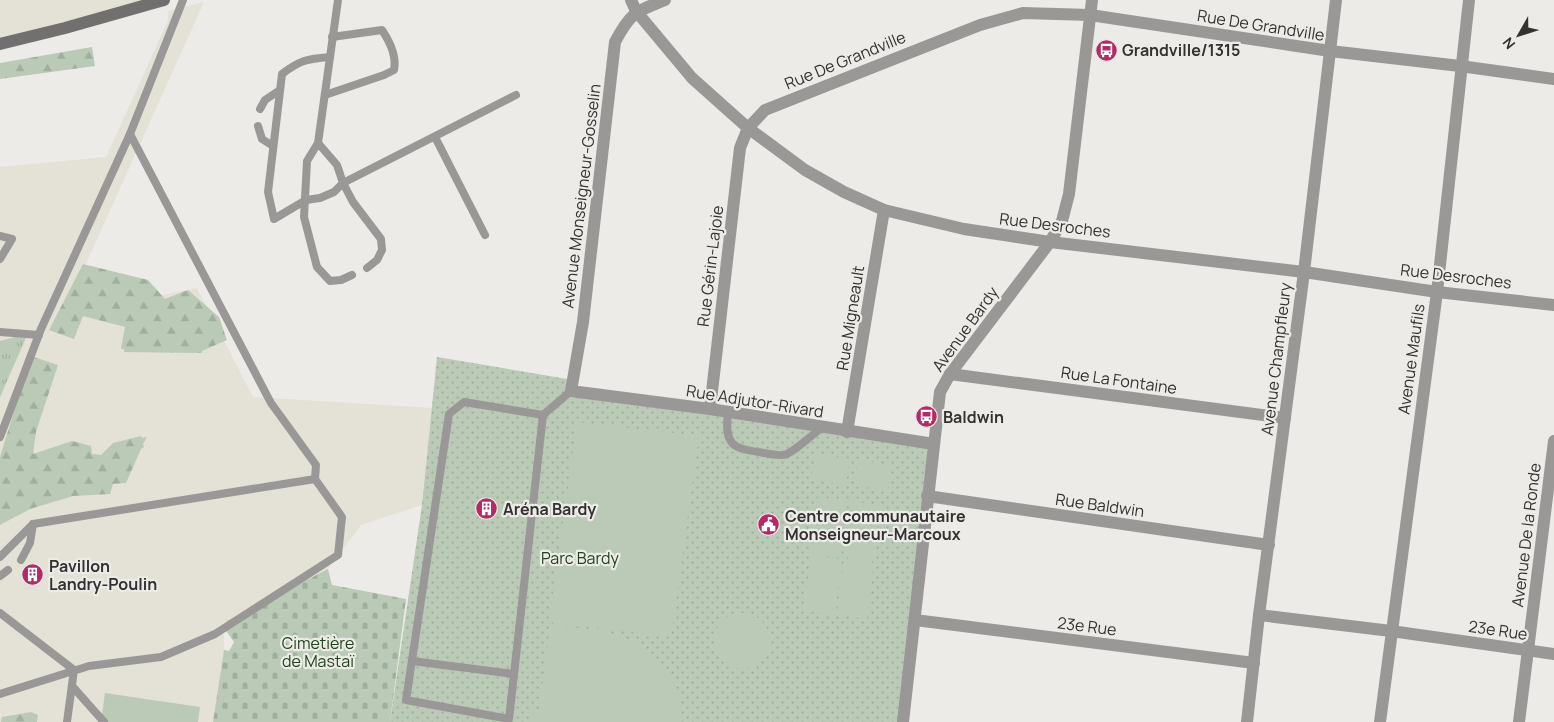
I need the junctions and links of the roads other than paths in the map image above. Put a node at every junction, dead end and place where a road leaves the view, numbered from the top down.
1 (183, 0) edge
2 (338, 0) edge
3 (665, 0) edge
4 (1092, 0) edge
5 (1336, 0) edge
6 (1468, 0) edge
7 (156, 1) edge
8 (634, 5) edge
9 (1090, 15) junction
10 (332, 37) junction
11 (0, 44) edge
12 (1330, 51) junction
13 (330, 57) junction
14 (1460, 66) junction
15 (1554, 79) edge
16 (280, 90) junction
17 (325, 95) junction
18 (516, 95) dead end
19 (260, 109) dead end
20 (258, 126) dead end
21 (748, 128) junction
22 (130, 134) junction
23 (435, 137) junction
24 (318, 143) junction
25 (273, 146) junction
26 (343, 183) junction
27 (306, 200) junction
28 (884, 210) junction
29 (485, 235) dead end
30 (0, 236) edge
31 (1050, 242) junction
32 (0, 259) edge
33 (366, 268) dead end
34 (1304, 272) junction
35 (352, 275) dead end
36 (1437, 292) junction
37 (1554, 304) edge
38 (0, 332) edge
39 (39, 335) junction
40 (950, 374) junction
41 (571, 391) junction
42 (710, 409) junction
43 (728, 412) junction
44 (543, 415) junction
45 (1285, 418) junction
46 (822, 428) junction
47 (847, 432) junction
48 (0, 437) edge
49 (1554, 441) edge
50 (934, 444) junction
51 (315, 479) junction
52 (928, 496) junction
53 (33, 524) junction
54 (1269, 545) junction
55 (0, 556) edge
56 (21, 560) dead end
57 (8, 570) dead end
58 (0, 576) edge
59 (0, 612) edge
60 (1259, 615) junction
61 (915, 620) junction
62 (1392, 631) junction
63 (1528, 650) junction
64 (1554, 654) edge
65 (412, 661) junction
66 (1254, 663) junction
67 (74, 670) junction
68 (514, 674) junction
69 (72, 686) junction
70 (0, 694) edge
71 (67, 722) edge
72 (104, 722) edge
73 (903, 722) edge
74 (1247, 722) edge
75 (1380, 722) edge
76 (1519, 722) edge

1 - 22 lane
2 - 10 lane
3 - 8 street
4 - 9 street, Avenue Bardy
5 - 12 street, Avenue Champfleury
6 - 14 street, Avenue Maufils
7 - 11 main road
8 - 21 street, Rue Desroches
8 - 41 street, Avenue Monseigneur-Gosselin
9 - 12 street, Rue De Grandville
9 - 21 street, Rue De Grandville
9 - 31 street, Avenue Bardy
10 - 13 lane
10 - 17 lane
12 - 14 street, Rue De Grandville
12 - 34 street, Avenue Champfleury
13 - 16 lane
13 - 17 lane
14 - 15 street, Rue De Grandville
14 - 36 street, Avenue Maufils
16 - 19 lane
16 - 25 lane
17 - 24 lane
18 - 23 lane
20 - 25 lane
21 - 28 street, Rue Desroches
21 - 42 street, Rue Gérin-Lajoie
22 - 39 lane
22 - 51 lane
23 - 26 lane
23 - 29 lane
24 - 26 lane
24 - 27 lane
25 - 27 lane
26 - 27 lane
26 - 33 lane
27 - 35 lane
28 - 31 street, Rue Desroches
28 - 47 street, Rue Migneault
30 - 32 lane
31 - 34 street, Rue Desroches
31 - 40 street, Avenue Bardy
34 - 36 street, Rue Desroches
34 - 45 street, Avenue Champfleury
36 - 37 street, Rue Desroches
36 - 62 street, Avenue Maufils
38 - 39 lane
39 - 48 lane
40 - 45 street, Rue La Fontaine
40 - 50 street, Avenue Bardy
41 - 42 street, Rue Adjutor-Rivard
41 - 44 lane
42 - 43 street, Rue Adjutor-Rivard
43 - 46 street, Rue Adjutor-Rivard
43 - 46 lane
44 - 65 lane
44 - 68 lane
45 - 54 street, Avenue Champfleury
46 - 47 street, Rue Adjutor-Rivard
47 - 50 street, Rue Adjutor-Rivard
49 - 63 street, Avenue De la Ronde
50 - 52 street, Avenue Bardy
51 - 53 lane
51 - 67 lane
52 - 54 street, Rue Baldwin
52 - 61 street, Avenue Bardy
53 - 55 lane
53 - 56 lane
54 - 60 street, Avenue Champfleury
57 - 58 lane
59 - 67 lane
60 - 62 street, 23e Rue
60 - 66 street, Avenue Champfleury
61 - 66 street, 23e Rue
61 - 73 street, Avenue Bardy
62 - 63 street, 23e Rue
62 - 75 street, Avenue Maufils
63 - 64 street, 23e Rue
63 - 76 street, Avenue De la Ronde
65 - 68 lane
65 - 68 lane
66 - 74 street, Avenue Champfleury
67 - 69 lane
67 - 70 lane
69 - 71 lane
69 - 72 lane

